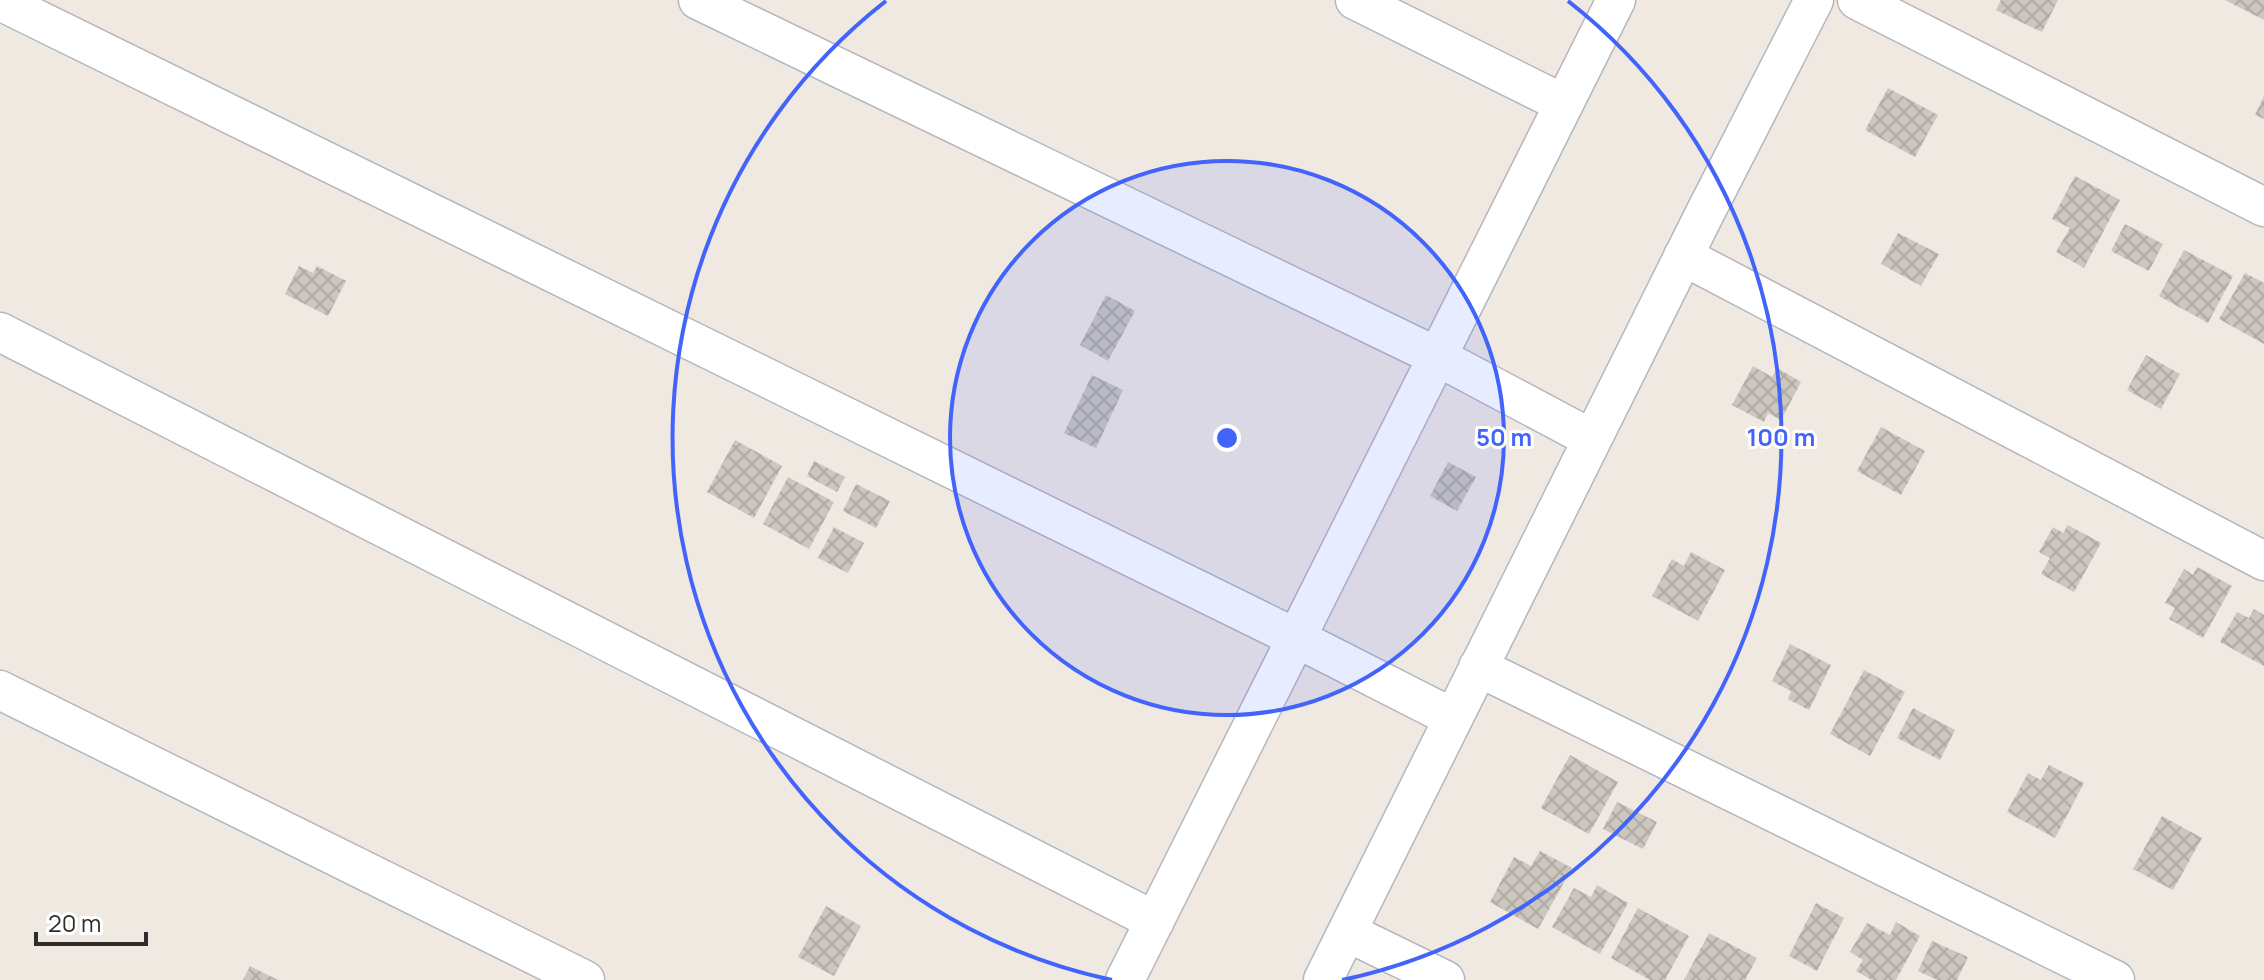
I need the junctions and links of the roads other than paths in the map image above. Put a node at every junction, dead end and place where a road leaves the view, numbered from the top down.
1 (698, 0) edge
2 (1355, 0) edge
3 (1616, 0) edge
4 (1814, 0) edge
5 (1857, 0) edge
6 (0, 1) edge
7 (1564, 104) junction
8 (2264, 207) edge
9 (1683, 256) junction
10 (0, 332) edge
11 (1438, 357) junction
12 (1592, 439) junction
13 (2264, 561) edge
14 (1296, 638) junction
15 (1478, 667) junction
16 (0, 690) edge
17 (1453, 718) junction
18 (1155, 921) junction
19 (1347, 932) junction
20 (585, 980) edge
21 (1125, 980) edge
22 (1323, 980) edge
23 (1445, 980) edge
24 (2115, 980) edge

1 - 11 street
2 - 7 street
3 - 7 street
4 - 9 street
5 - 8 street
6 - 14 street
7 - 11 street
9 - 12 street
9 - 13 street
10 - 18 street
11 - 12 street
11 - 14 street
12 - 15 street
14 - 17 street
14 - 18 street
15 - 17 street
15 - 24 street
16 - 20 street
17 - 19 street
18 - 21 street
19 - 22 street
19 - 23 street

